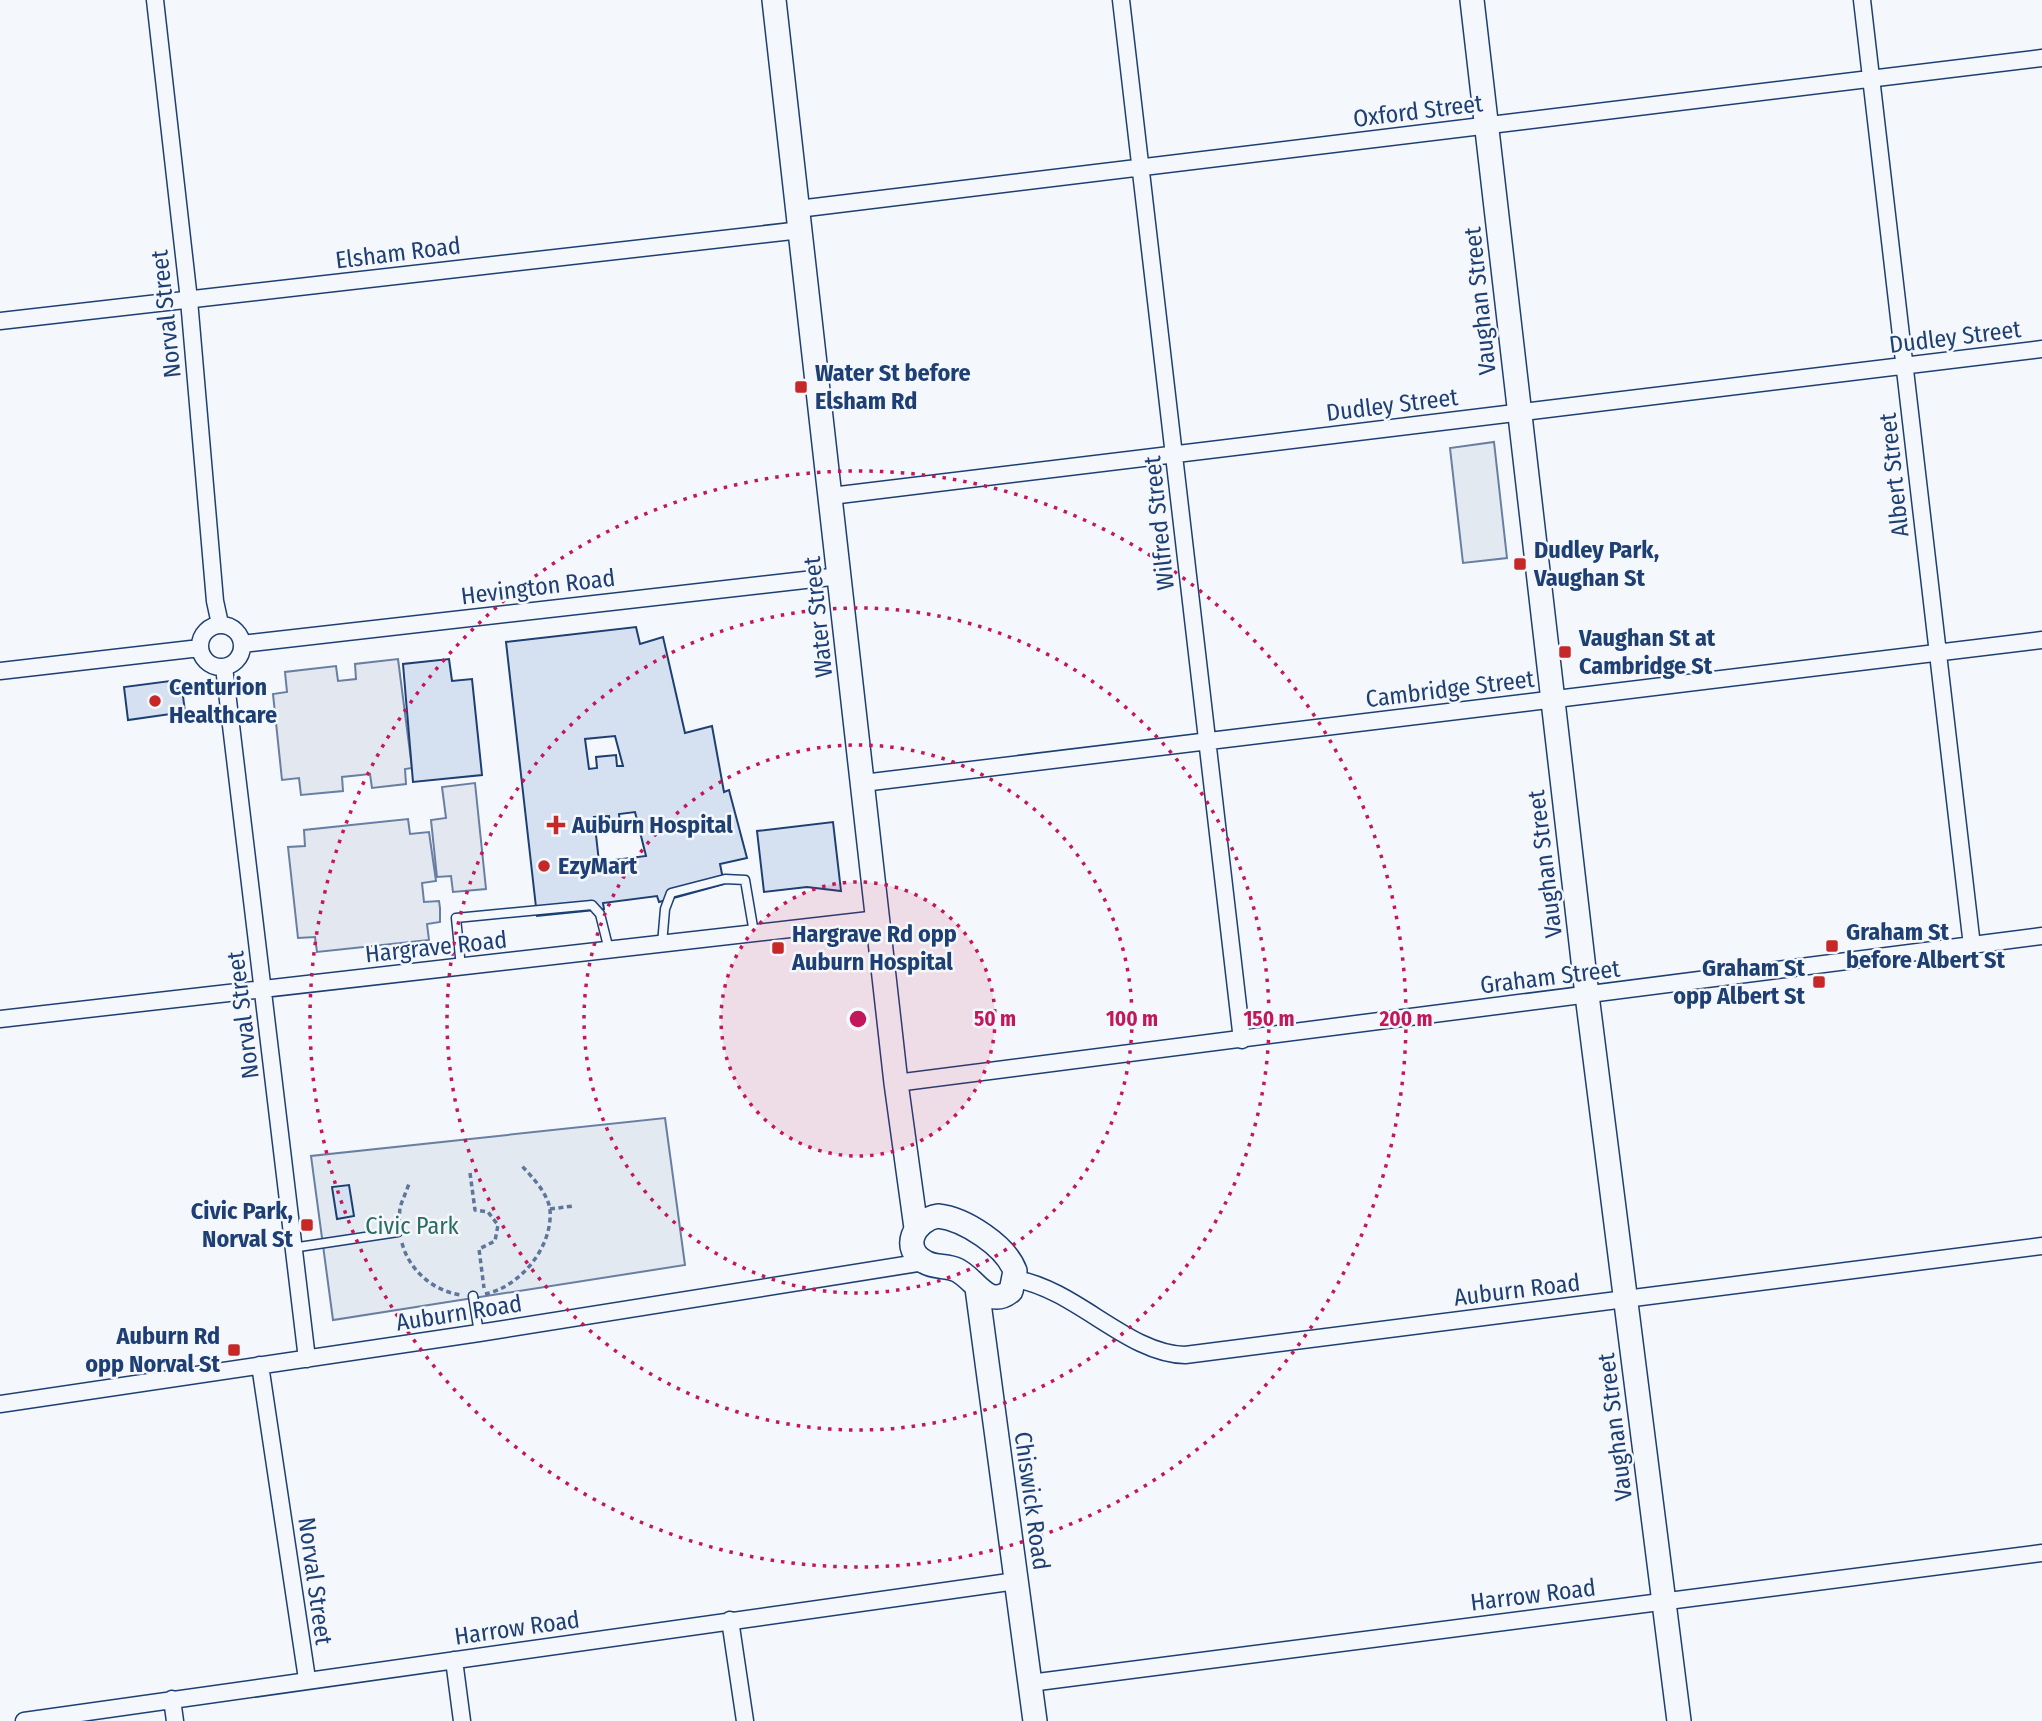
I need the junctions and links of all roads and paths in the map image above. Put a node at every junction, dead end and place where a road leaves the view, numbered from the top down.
1 (155, 0) edge
2 (774, 0) edge
3 (1121, 0) edge
4 (1472, 0) edge
5 (1862, 0) edge
6 (2042, 58) edge
7 (1872, 79) junction
8 (1486, 125) junction
9 (1140, 167) junction
10 (799, 219) junction
11 (189, 300) junction
12 (0, 321) edge
13 (2042, 349) edge
14 (1905, 366) junction
15 (1519, 413) junction
16 (1174, 455) junction
17 (831, 496) junction
18 (839, 576) junction
19 (220, 624) junction
20 (2042, 640) edge
21 (242, 644) junction
22 (200, 648) junction
23 (1936, 653) junction
24 (224, 667) junction
25 (0, 671) edge
26 (1552, 699) junction
27 (1206, 741) junction
28 (863, 783) junction
29 (878, 919) junction
30 (754, 933) junction
31 (2042, 936) edge
32 (662, 944) junction
33 (1972, 946) junction
34 (609, 950) junction
35 (461, 967) junction
36 (264, 989) junction
37 (1587, 995) junction
38 (0, 1019) edge
39 (1242, 1040) junction
40 (896, 1083) junction
41 (521, 1166) dead end
42 (470, 1173) dead end
43 (409, 1184) dead end
44 (573, 1206) dead end
45 (550, 1209) junction
46 (916, 1228) junction
47 (398, 1232) junction
48 (2042, 1246) edge
49 (292, 1248) junction
50 (924, 1262) junction
51 (1016, 1279) junction
52 (977, 1288) junction
53 (485, 1294) junction
54 (474, 1296) junction
55 (1626, 1299) junction
56 (479, 1333) junction
57 (307, 1359) junction
58 (260, 1365) junction
59 (0, 1404) edge
60 (2042, 1553) edge
61 (1016, 1581) junction
62 (1663, 1602) junction
63 (730, 1620) junction
64 (454, 1660) junction
65 (307, 1679) junction
66 (1030, 1682) junction
67 (172, 1699) junction
68 (24, 1721) edge
69 (175, 1721) edge
70 (462, 1721) edge
71 (745, 1721) edge
72 (1035, 1721) edge
73 (1679, 1721) edge

1 - 11 street, Norval Street
2 - 10 street, Water Street
3 - 9 street, Wilfred Street
4 - 8 street, Vaughan Street
5 - 7 street, Albert Street
6 - 7 street, Oxford Street
7 - 8 street, Oxford Street
7 - 14 street, Albert Street
8 - 9 street, Oxford Street
8 - 15 street, Vaughan Street
9 - 10 street, Oxford Street
9 - 16 street, Wilfred Street
10 - 11 street, Elsham Road
10 - 17 street, Water Street
11 - 12 street, Elsham Road
11 - 19 street, Norval Street
13 - 14 street, Dudley Street
14 - 15 street, Dudley Street
14 - 23 street, Albert Street
15 - 16 street, Dudley Street
15 - 26 street, Vaughan Street
16 - 17 street, Dudley Street
16 - 27 street, Wilfred Street
17 - 18 street, Water Street
18 - 21 street, Hevington Road
18 - 28 street, Water Street
19 - 21 street
19 - 22 street
20 - 23 street, Cambridge Street
21 - 24 street
22 - 24 street
22 - 25 street
23 - 26 street, Cambridge Street
23 - 33 street, Albert Street
24 - 36 street, Norval Street
26 - 27 street, Cambridge Street
26 - 37 street, Vaughan Street
27 - 28 street, Cambridge Street
27 - 39 street, Wilfred Street
28 - 29 street, Water Street
29 - 30 street, Hargrave Road
29 - 40 street, Water Street
30 - 32 street, Hargrave Road
30 - 32 lane
31 - 33 street, Graham Street
32 - 34 street, Hargrave Road
33 - 37 street, Graham Street
34 - 35 street, Hargrave Road
34 - 35 lane
35 - 36 street, Hargrave Road
36 - 38 street, Hargrave Road
36 - 49 street, Norval Street
37 - 39 street, Graham Street
37 - 55 street, Vaughan Street
39 - 40 street, Graham Street
40 - 46 street, Water Street
41 - 45 path
42 - 53 path
43 - 47 path
44 - 45 path
45 - 53 path
46 - 50 street, Water Street
46 - 51 street
47 - 49 lane
47 - 54 path
48 - 55 street, Auburn Road
49 - 57 street, Norval Street
50 - 52 street
50 - 56 street, Auburn Road
51 - 52 street
51 - 55 street, Auburn Road
52 - 61 street, Chiswick Road
53 - 54 path
54 - 56 lane
55 - 62 street, Vaughan Street
56 - 57 street, Auburn Road
57 - 58 street, Auburn Road
58 - 59 street, Auburn Road
58 - 65 street, Norval Street
60 - 62 street, Harrow Road
61 - 63 street, Harrow Road
61 - 66 street, Chiswick Road
62 - 66 street, Harrow Road
62 - 73 street, Vaughan Street
63 - 64 street, Harrow Road
63 - 71 street
64 - 65 street, Harrow Road
64 - 70 street
65 - 67 street, Harrow Road
66 - 72 street, Chiswick Road
67 - 68 street, Harrow Road
67 - 69 street

